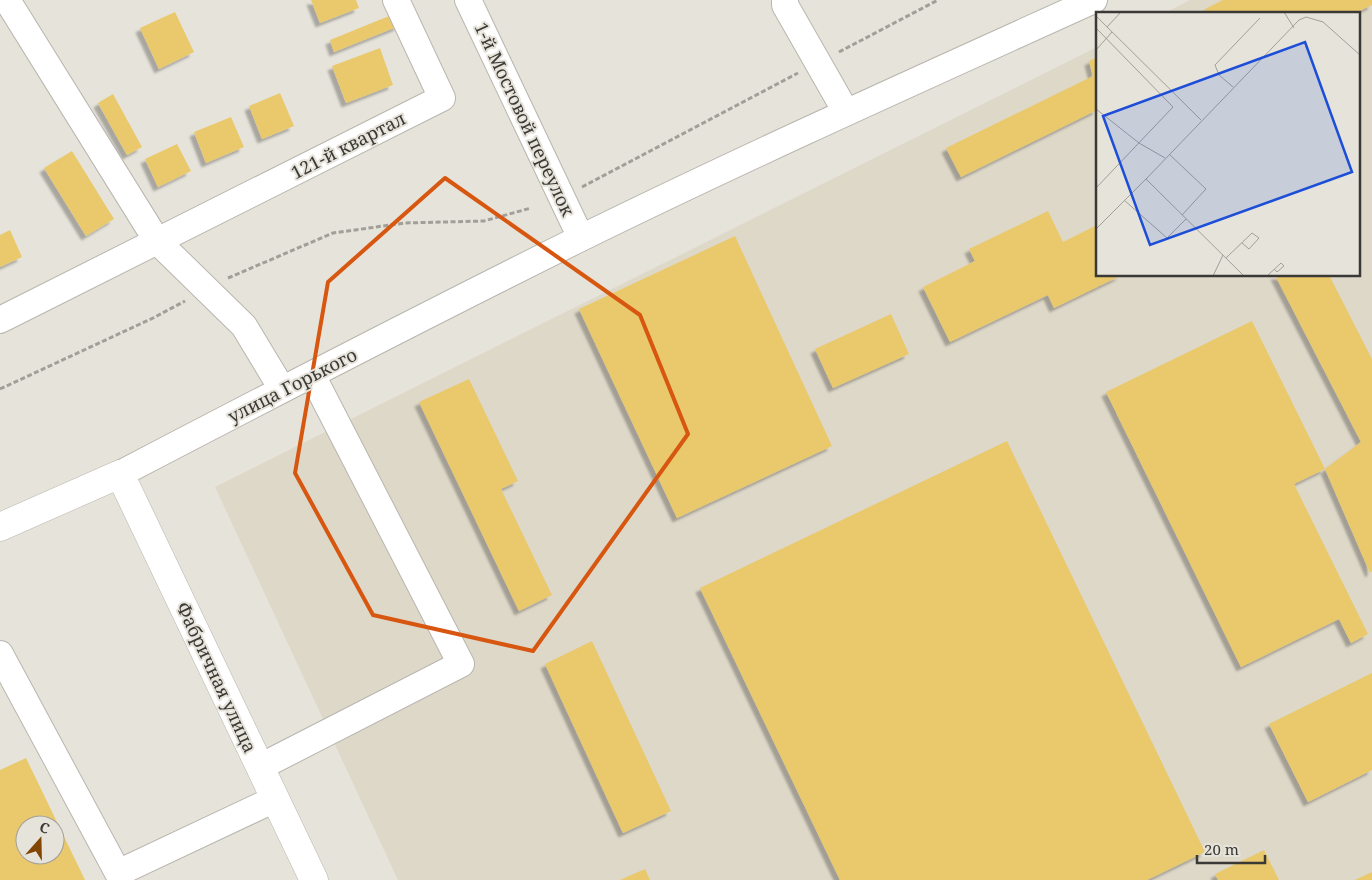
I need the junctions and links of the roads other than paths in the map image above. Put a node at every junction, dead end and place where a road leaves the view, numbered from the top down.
1 (7, 0) edge
2 (396, 0) edge
3 (468, 0) edge
4 (785, 0) edge
5 (1094, 0) edge
6 (846, 112) junction
7 (581, 238) junction
8 (158, 242) junction
9 (0, 320) edge
10 (312, 375) junction
11 (282, 389) junction
12 (120, 474) junction
13 (0, 527) edge
14 (0, 654) edge
15 (260, 767) junction
16 (275, 799) junction
17 (314, 880) edge

1 - 8 street
2 - 8 street, 121-й квартал
3 - 7 street, 1-й Мостовой переулок
4 - 6 street
5 - 6 street, улица Горького
6 - 7 street, улица Горького
7 - 10 street, улица Горького
8 - 9 street, 121-й квартал
8 - 11 street
10 - 11 street, улица Горького
10 - 15 street
11 - 12 street, улица Горького
12 - 13 main road, улица Горького
12 - 15 main road, Фабричная улица
14 - 16 street
15 - 16 main road, Фабричная улица
16 - 17 main road, Фабричная улица

